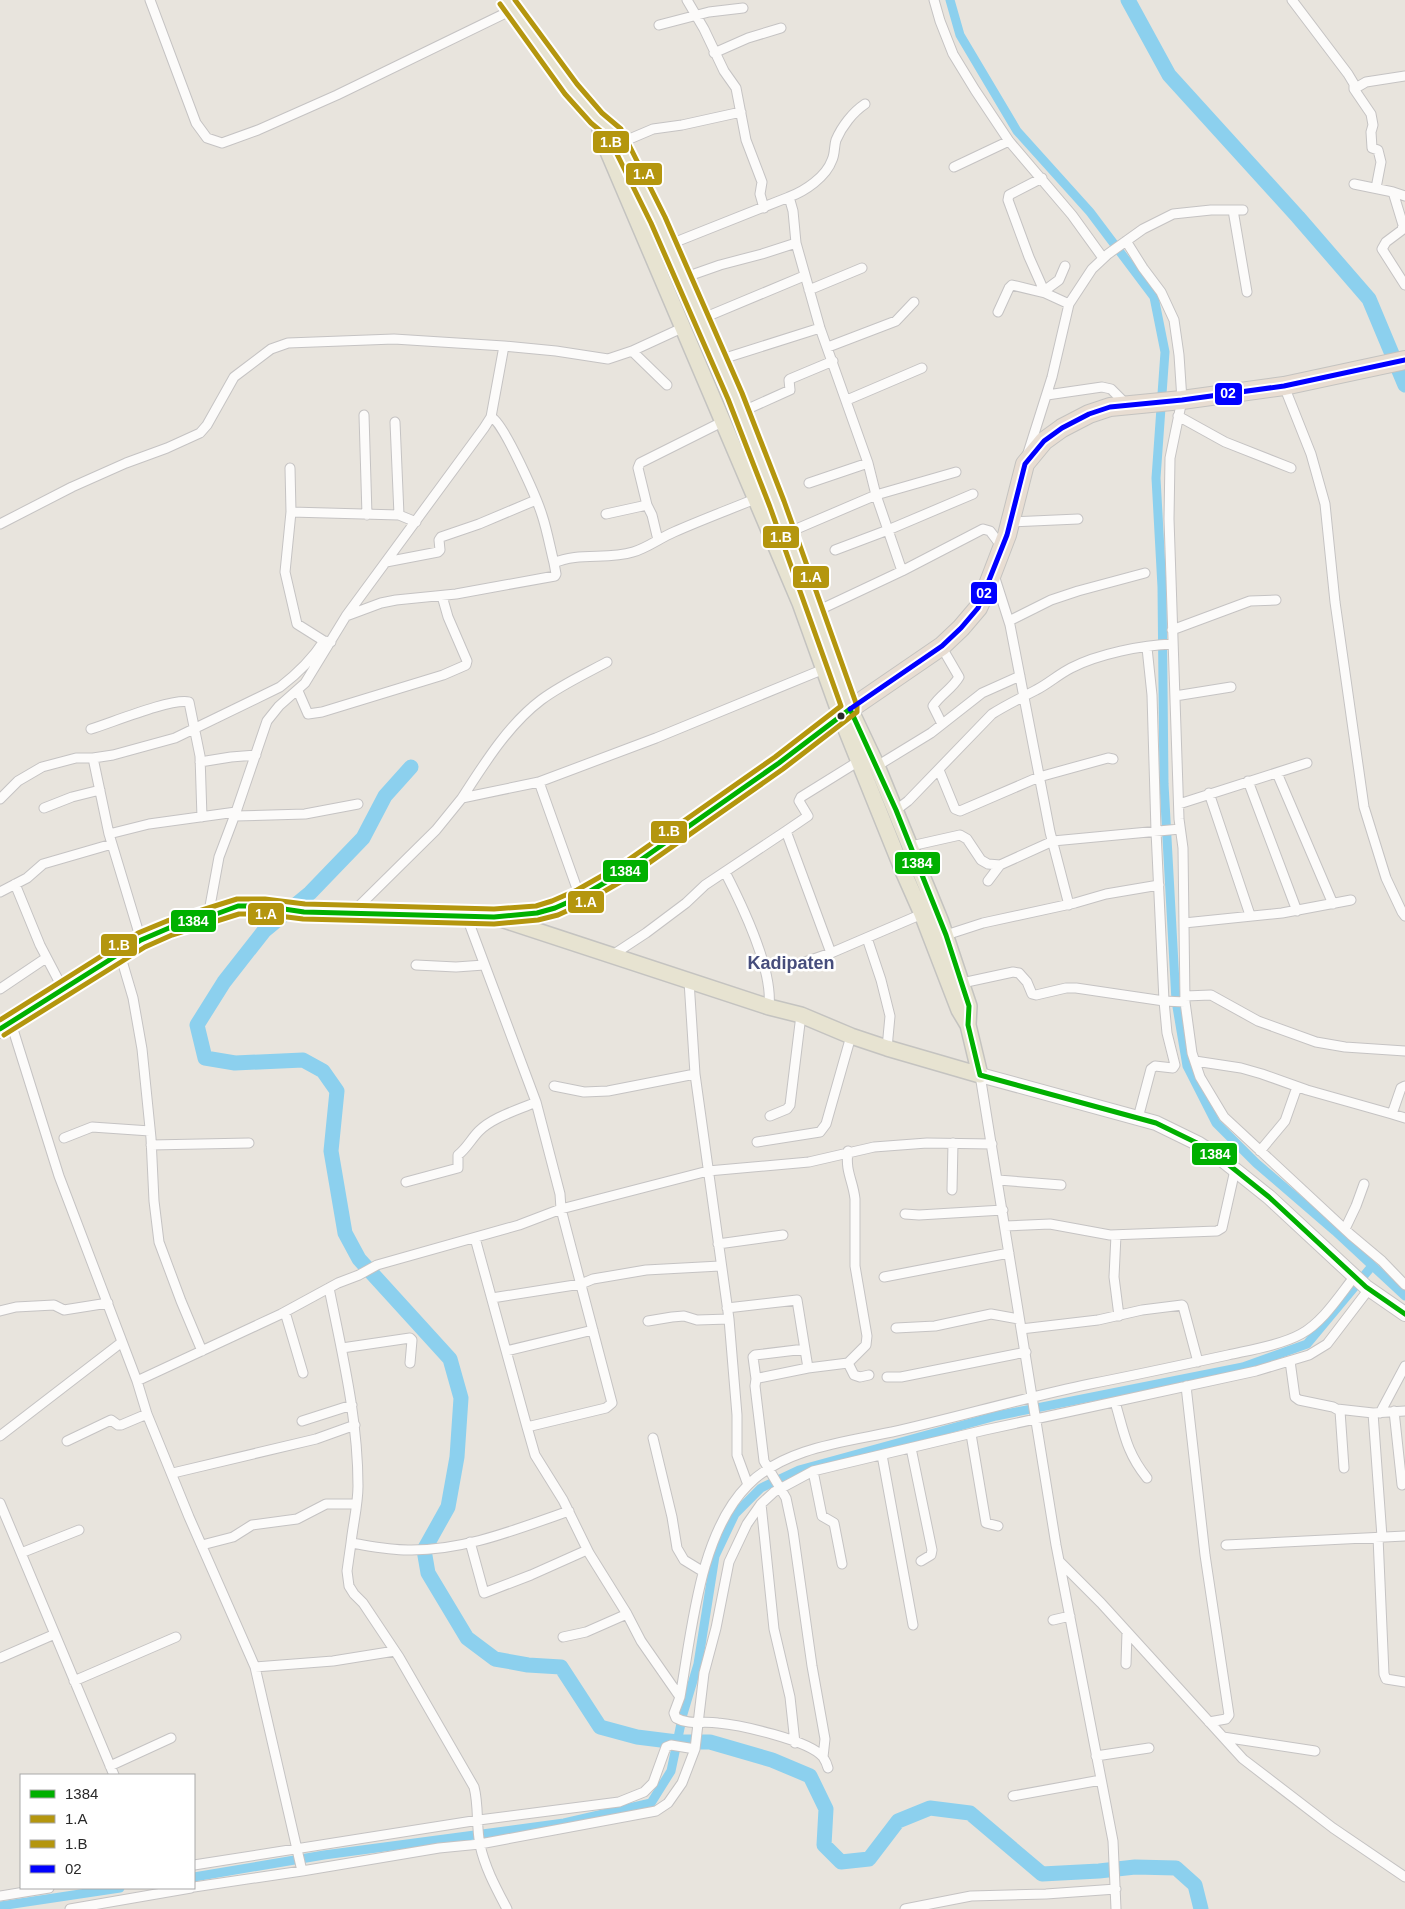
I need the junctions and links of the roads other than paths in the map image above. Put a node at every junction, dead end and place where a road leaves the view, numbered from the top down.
1 (150, 0) edge
2 (687, 0) edge
3 (934, 0) edge
4 (1292, 0) edge
5 (510, 4) edge
6 (743, 8) dead end
7 (696, 15) junction
8 (659, 25) dead end
9 (781, 28) dead end
10 (714, 53) junction
11 (1405, 76) edge
12 (1354, 89) junction
13 (865, 104) dead end
14 (741, 112) junction
15 (597, 118) junction
16 (1009, 141) junction
17 (620, 143) junction
18 (954, 167) dead end
19 (1042, 178) junction
20 (1354, 184) dead end
21 (1376, 188) junction
22 (1393, 192) junction
23 (1405, 196) edge
24 (788, 197) junction
25 (764, 208) junction
26 (1233, 210) junction
27 (1243, 210) dead end
28 (658, 220) junction
29 (641, 228) junction
30 (1124, 242) junction
31 (796, 243) junction
32 (668, 245) junction
33 (1105, 256) junction
34 (1065, 266) dead end
35 (862, 268) dead end
36 (804, 276) junction
37 (683, 278) junction
38 (1405, 285) edge
39 (808, 290) junction
40 (1045, 292) junction
41 (1247, 292) dead end
42 (914, 302) dead end
43 (1069, 304) junction
44 (998, 312) dead end
45 (704, 325) junction
46 (820, 328) junction
47 (685, 334) junction
48 (828, 347) junction
49 (504, 351) junction
50 (632, 351) junction
51 (719, 360) junction
52 (1405, 360) edge
53 (833, 361) junction
54 (922, 368) dead end
55 (667, 385) dead end
56 (1284, 386) junction
57 (1047, 395) junction
58 (735, 396) junction
59 (847, 400) junction
60 (715, 404) junction
61 (1134, 404) junction
62 (1177, 405) junction
63 (741, 412) junction
64 (364, 415) dead end
65 (491, 417) junction
66 (395, 422) dead end
67 (722, 422) junction
68 (868, 463) junction
69 (1025, 464) junction
70 (290, 468) dead end
71 (1291, 468) dead end
72 (956, 472) dead end
73 (808, 483) dead end
74 (973, 494) dead end
75 (876, 495) junction
76 (755, 499) junction
77 (536, 500) junction
78 (647, 505) junction
79 (291, 512) junction
80 (606, 514) dead end
81 (367, 515) junction
82 (399, 515) junction
83 (1078, 519) dead end
84 (416, 522) junction
85 (1010, 522) junction
86 (0, 524) edge
87 (888, 530) junction
88 (787, 533) junction
89 (658, 540) junction
90 (1002, 547) junction
91 (835, 550) dead end
92 (386, 562) junction
93 (554, 563) junction
94 (902, 571) junction
95 (993, 573) junction
96 (1145, 574) dead end
97 (442, 596) junction
98 (1276, 600) dead end
99 (815, 612) junction
100 (346, 616) junction
101 (1009, 621) junction
102 (1172, 630) junction
103 (328, 641) junction
104 (1171, 644) junction
105 (941, 646) junction
106 (1148, 648) junction
107 (607, 662) dead end
108 (301, 668) junction
109 (315, 668) junction
110 (824, 669) junction
111 (1020, 676) junction
112 (1231, 687) dead end
113 (298, 690) junction
114 (1024, 696) junction
115 (1176, 696) junction
116 (846, 713) junction
117 (942, 724) junction
118 (91, 729) dead end
119 (194, 729) junction
120 (256, 755) junction
121 (93, 758) junction
122 (1113, 760) dead end
123 (859, 761) junction
124 (200, 762) junction
125 (1307, 763) dead end
126 (878, 766) junction
127 (939, 770) junction
128 (1277, 772) junction
129 (1039, 777) junction
130 (1248, 781) junction
131 (539, 782) junction
132 (100, 790) junction
133 (1208, 793) junction
134 (462, 798) junction
135 (0, 799) edge
136 (358, 804) dead end
137 (1179, 804) junction
138 (44, 808) dead end
139 (896, 810) junction
140 (235, 814) junction
141 (202, 817) junction
142 (1179, 829) junction
143 (786, 831) junction
144 (1157, 831) junction
145 (109, 834) junction
146 (1053, 841) junction
147 (112, 844) junction
148 (911, 846) junction
149 (1000, 865) junction
150 (725, 872) junction
151 (988, 880) dead end
152 (15, 884) junction
153 (1159, 885) junction
154 (0, 892) edge
155 (580, 897) junction
156 (1351, 900) dead end
157 (1333, 904) junction
158 (1070, 905) junction
159 (1297, 910) junction
160 (354, 912) junction
161 (922, 914) junction
162 (466, 915) junction
163 (1250, 915) junction
164 (1405, 916) edge
165 (208, 917) junction
166 (494, 917) junction
167 (1184, 923) junction
168 (946, 935) junction
169 (866, 938) junction
170 (141, 940) junction
171 (831, 953) junction
172 (120, 954) junction
173 (611, 956) junction
174 (46, 958) junction
175 (799, 964) dead end
176 (416, 965) dead end
177 (484, 965) junction
178 (689, 981) junction
179 (962, 983) junction
180 (0, 989) edge
181 (63, 989) junction
182 (1184, 1000) junction
183 (1166, 1002) junction
184 (769, 1007) junction
185 (801, 1015) junction
186 (968, 1025) junction
187 (5, 1026) edge
188 (852, 1036) junction
189 (887, 1048) junction
190 (1405, 1051) edge
191 (1195, 1061) junction
192 (695, 1074) junction
193 (980, 1075) junction
194 (554, 1086) dead end
195 (1405, 1086) edge
196 (1297, 1087) junction
197 (536, 1102) junction
198 (1392, 1114) junction
199 (770, 1116) dead end
200 (1138, 1118) junction
201 (1405, 1118) edge
202 (150, 1131) junction
203 (64, 1138) dead end
204 (249, 1142) dead end
205 (757, 1142) dead end
206 (952, 1143) junction
207 (992, 1144) junction
208 (151, 1145) junction
209 (848, 1151) junction
210 (1260, 1151) junction
211 (1235, 1170) junction
212 (708, 1171) junction
213 (998, 1180) junction
214 (406, 1182) dead end
215 (1364, 1184) dead end
216 (1060, 1186) dead end
217 (952, 1190) dead end
218 (561, 1210) junction
219 (1002, 1210) junction
220 (905, 1214) dead end
221 (1005, 1226) junction
222 (1345, 1229) junction
223 (783, 1235) dead end
224 (1116, 1235) junction
225 (476, 1238) junction
226 (718, 1244) junction
227 (1009, 1253) junction
228 (720, 1266) junction
229 (884, 1277) dead end
230 (1361, 1282) junction
231 (581, 1284) junction
232 (1405, 1285) edge
233 (329, 1288) junction
234 (492, 1298) junction
235 (108, 1303) junction
236 (726, 1308) junction
237 (0, 1311) edge
238 (285, 1312) junction
239 (1405, 1314) edge
240 (1119, 1316) junction
241 (729, 1319) junction
242 (1019, 1319) junction
243 (648, 1322) dead end
244 (896, 1328) dead end
245 (1021, 1329) junction
246 (593, 1330) junction
247 (122, 1342) junction
248 (342, 1348) junction
249 (805, 1350) junction
250 (202, 1351) junction
251 (506, 1351) junction
252 (1026, 1352) junction
253 (1290, 1361) junction
254 (1198, 1362) junction
255 (410, 1363) dead end
256 (848, 1363) junction
257 (1405, 1366) edge
258 (808, 1368) junction
259 (303, 1374) dead end
260 (869, 1375) dead end
261 (888, 1377) dead end
262 (756, 1379) junction
263 (137, 1381) junction
264 (1186, 1386) junction
265 (1033, 1398) junction
266 (1115, 1402) junction
267 (352, 1405) junction
268 (1337, 1409) junction
269 (1394, 1411) junction
270 (1405, 1411) edge
271 (1376, 1413) junction
272 (147, 1414) junction
273 (1035, 1417) junction
274 (302, 1421) dead end
275 (355, 1425) junction
276 (527, 1427) junction
277 (970, 1434) junction
278 (0, 1436) edge
279 (653, 1438) dead end
280 (67, 1441) dead end
281 (911, 1448) junction
282 (882, 1455) junction
283 (1344, 1468) dead end
284 (770, 1469) junction
285 (814, 1472) junction
286 (173, 1473) junction
287 (1147, 1478) dead end
288 (748, 1485) junction
289 (1402, 1485) dead end
290 (780, 1486) junction
291 (0, 1503) edge
292 (356, 1504) junction
293 (761, 1504) junction
294 (569, 1511) junction
295 (998, 1526) dead end
296 (79, 1530) dead end
297 (1405, 1536) edge
298 (1380, 1537) junction
299 (470, 1542) junction
300 (351, 1543) junction
301 (202, 1545) junction
302 (1226, 1546) dead end
303 (587, 1550) junction
304 (21, 1553) junction
305 (921, 1561) dead end
306 (1060, 1562) junction
307 (842, 1564) dead end
308 (702, 1571) junction
309 (627, 1614) junction
310 (1070, 1616) junction
311 (1053, 1620) dead end
312 (913, 1625) dead end
313 (1127, 1632) junction
314 (55, 1634) junction
315 (176, 1637) dead end
316 (563, 1637) dead end
317 (395, 1652) junction
318 (0, 1658) edge
319 (1126, 1664) dead end
320 (256, 1667) junction
321 (74, 1681) junction
322 (1405, 1682) edge
323 (680, 1697) junction
324 (1210, 1722) junction
325 (697, 1725) junction
326 (1223, 1737) junction
327 (172, 1738) dead end
328 (795, 1743) junction
329 (692, 1748) junction
330 (1149, 1748) dead end
331 (1315, 1751) dead end
332 (1096, 1756) junction
333 (823, 1757) junction
334 (110, 1766) junction
335 (828, 1768) dead end
336 (114, 1774) edge
337 (1101, 1780) junction
338 (1013, 1796) dead end
339 (479, 1823) junction
340 (480, 1842) junction
341 (298, 1849) junction
342 (195, 1865) edge
343 (302, 1870) junction
344 (1405, 1877) edge
345 (195, 1888) edge
346 (43, 1889) edge
347 (177, 1889) edge
348 (1116, 1889) junction
349 (162, 1890) edge
350 (0, 1896) edge
351 (70, 1909) edge
352 (507, 1909) edge
353 (905, 1909) edge
354 (1116, 1909) edge

1 - 5 street
2 - 7 street
3 - 16 street
4 - 12 street
5 - 15 main road
6 - 7 street
7 - 8 street
7 - 10 street
9 - 10 street
10 - 14 street
11 - 12 street
12 - 21 street
13 - 24 street
14 - 17 street
14 - 25 street
15 - 17 main road
15 - 29 main road
16 - 18 street
16 - 19 street
17 - 28 main road
19 - 33 street
19 - 40 street
20 - 21 street
21 - 22 street
22 - 23 street
22 - 38 street
24 - 25 street
24 - 31 street
25 - 32 street
26 - 27 street
26 - 30 street
26 - 41 street
28 - 29 main road
28 - 32 main road
29 - 47 main road
30 - 33 street
30 - 62 street
31 - 36 street
31 - 37 street
32 - 37 main road
33 - 43 street
34 - 40 street
35 - 39 street
36 - 39 street
36 - 45 street
37 - 45 main road
39 - 46 street
40 - 43 street
40 - 44 street
42 - 48 street
43 - 57 street
45 - 47 main road
45 - 51 main road
46 - 48 street
46 - 51 street
47 - 50 street
47 - 60 main road
48 - 53 street
49 - 50 street
49 - 65 street
49 - 86 street
50 - 55 street
51 - 58 main road
52 - 56 highway
53 - 59 street
53 - 63 street
54 - 59 street
56 - 62 highway
56 - 164 street
57 - 61 street
57 - 69 street
58 - 60 main road
58 - 63 main road
59 - 68 street
60 - 67 main road
61 - 62 highway
61 - 69 highway
62 - 71 street
62 - 102 street
63 - 88 main road
64 - 81 street
65 - 77 street
65 - 84 street
66 - 82 street
67 - 76 main road
67 - 78 street
68 - 73 street
68 - 75 street
69 - 85 highway
70 - 79 street
72 - 75 street
74 - 87 street
75 - 87 street
75 - 88 street
76 - 89 street
76 - 110 main road
77 - 92 street
77 - 93 street
78 - 80 street
78 - 89 street
79 - 81 street
79 - 103 street
81 - 82 street
82 - 84 street
83 - 85 street
84 - 92 street
85 - 90 highway
87 - 91 street
87 - 94 street
88 - 99 main road
89 - 93 street
90 - 94 street
90 - 95 highway
92 - 100 street
93 - 97 street
94 - 99 street
95 - 101 street
95 - 105 highway
96 - 101 street
97 - 100 street
97 - 113 street
98 - 102 street
99 - 116 main road
100 - 103 street
101 - 111 street
102 - 104 street
103 - 108 street
103 - 109 street
104 - 106 street
104 - 115 street
105 - 116 highway
105 - 117 street
106 - 114 street
106 - 144 street
107 - 134 street
108 - 109 street
108 - 119 street
109 - 113 street
110 - 116 main road
110 - 131 street
111 - 114 street
111 - 117 street
112 - 115 street
113 - 120 street
114 - 127 street
114 - 129 street
115 - 137 street
116 - 123 main road
116 - 126 main road
116 - 155 highway
117 - 126 street
118 - 119 street
119 - 121 street
119 - 124 street
120 - 124 street
120 - 140 street
121 - 132 street
121 - 135 street
122 - 129 street
123 - 143 street
123 - 161 main road
124 - 141 street
125 - 128 street
126 - 139 main road
127 - 129 street
127 - 139 street
128 - 130 street
128 - 157 street
129 - 146 street
130 - 133 street
130 - 159 street
131 - 134 street
131 - 155 street
132 - 138 street
132 - 145 street
133 - 137 street
133 - 163 street
134 - 160 street
136 - 140 street
137 - 142 street
139 - 148 main road
140 - 141 street
140 - 165 street
141 - 145 street
142 - 144 street
142 - 167 street
143 - 150 street
143 - 171 street
144 - 146 street
144 - 153 street
145 - 147 street
146 - 149 street
146 - 158 street
147 - 152 street
147 - 170 street
148 - 149 street
148 - 168 main road
149 - 151 street
150 - 173 street
150 - 184 street
152 - 154 street
152 - 174 street
153 - 158 street
153 - 183 street
155 - 166 highway
156 - 157 street
157 - 159 street
158 - 168 street
159 - 163 street
160 - 162 highway
160 - 165 highway
161 - 169 street
161 - 186 main road
162 - 166 highway
162 - 177 street
163 - 167 street
165 - 170 highway
166 - 173 main road
167 - 182 street
168 - 179 main road
169 - 171 street
169 - 189 street
170 - 172 highway
171 - 175 street
172 - 181 highway
172 - 202 street
173 - 178 main road
174 - 180 street
174 - 181 street
176 - 177 street
177 - 197 street
178 - 184 main road
178 - 192 street
179 - 183 street
179 - 186 main road
181 - 187 highway
182 - 183 street
182 - 190 street
182 - 191 street
183 - 200 street
184 - 185 main road
185 - 188 main road
185 - 199 street
186 - 193 main road
187 - 235 street
188 - 189 main road
188 - 205 street
189 - 193 main road
191 - 196 street
191 - 210 street
192 - 194 street
192 - 212 street
193 - 200 main road
193 - 207 street
195 - 198 street
196 - 198 street
196 - 210 street
197 - 214 street
197 - 218 street
198 - 201 street
200 - 211 main road
202 - 203 street
202 - 208 street
204 - 208 street
206 - 207 street
206 - 209 street
206 - 217 street
207 - 213 street
208 - 250 street
209 - 212 street
209 - 256 street
210 - 222 street
211 - 224 street
211 - 230 main road
212 - 218 street
212 - 226 street
213 - 216 street
213 - 219 street
215 - 222 street
218 - 225 street
218 - 231 street
219 - 220 street
219 - 221 street
221 - 224 street
221 - 227 street
222 - 232 street
223 - 226 street
224 - 240 street
225 - 233 street
225 - 234 street
226 - 228 street
227 - 229 street
227 - 242 street
228 - 231 street
228 - 236 street
230 - 239 main road
230 - 253 street
230 - 254 street
231 - 234 street
231 - 246 street
233 - 238 street
233 - 248 street
234 - 251 street
235 - 237 street
235 - 247 street
236 - 241 street
236 - 249 street
238 - 250 street
238 - 259 street
240 - 245 street
240 - 254 street
241 - 243 street
241 - 288 street
242 - 244 street
242 - 245 street
245 - 252 street
246 - 251 street
246 - 276 street
247 - 263 street
247 - 278 street
248 - 255 street
248 - 267 street
249 - 258 street
249 - 262 street
250 - 263 street
251 - 276 street
252 - 261 street
252 - 265 street
253 - 264 street
253 - 268 street
254 - 265 street
256 - 258 street
256 - 260 street
257 - 271 street
258 - 262 street
262 - 284 street
263 - 272 street
264 - 266 street
264 - 324 street
265 - 273 street
265 - 284 street
266 - 273 street
266 - 287 street
267 - 274 street
267 - 275 street
268 - 271 street
268 - 283 street
269 - 270 street
269 - 271 street
269 - 289 street
271 - 298 street
272 - 280 street
272 - 286 street
273 - 277 street
273 - 306 street
275 - 286 street
275 - 292 street
276 - 294 street
277 - 281 street
277 - 295 street
279 - 308 street
281 - 282 street
281 - 305 street
282 - 285 street
282 - 312 street
284 - 288 street
284 - 290 street
285 - 290 street
285 - 307 street
286 - 301 street
288 - 308 street
290 - 293 street
290 - 333 street
291 - 304 street
292 - 300 street
292 - 301 street
293 - 325 street
293 - 328 street
294 - 299 street
294 - 303 street
296 - 304 street
297 - 298 street
298 - 302 street
298 - 322 street
299 - 300 street
299 - 303 street
300 - 317 street
301 - 320 street
303 - 309 street
304 - 314 street
306 - 310 street
306 - 313 street
308 - 323 street
309 - 316 street
309 - 323 street
310 - 311 street
310 - 332 street
313 - 319 street
313 - 324 street
314 - 318 street
314 - 321 street
315 - 321 street
317 - 320 street
317 - 339 street
320 - 341 street
321 - 334 street
323 - 325 street
324 - 326 street
325 - 328 street
325 - 329 street
326 - 331 street
326 - 344 street
327 - 334 street
328 - 333 street
329 - 339 street
329 - 340 street
330 - 332 street
332 - 337 street
333 - 335 street
334 - 336 street
337 - 338 street
337 - 348 street
339 - 340 street
339 - 341 street
340 - 343 street
340 - 352 street
341 - 342 street
341 - 343 street
343 - 345 street
346 - 350 street
347 - 349 street
348 - 353 street
348 - 354 street
349 - 351 street

